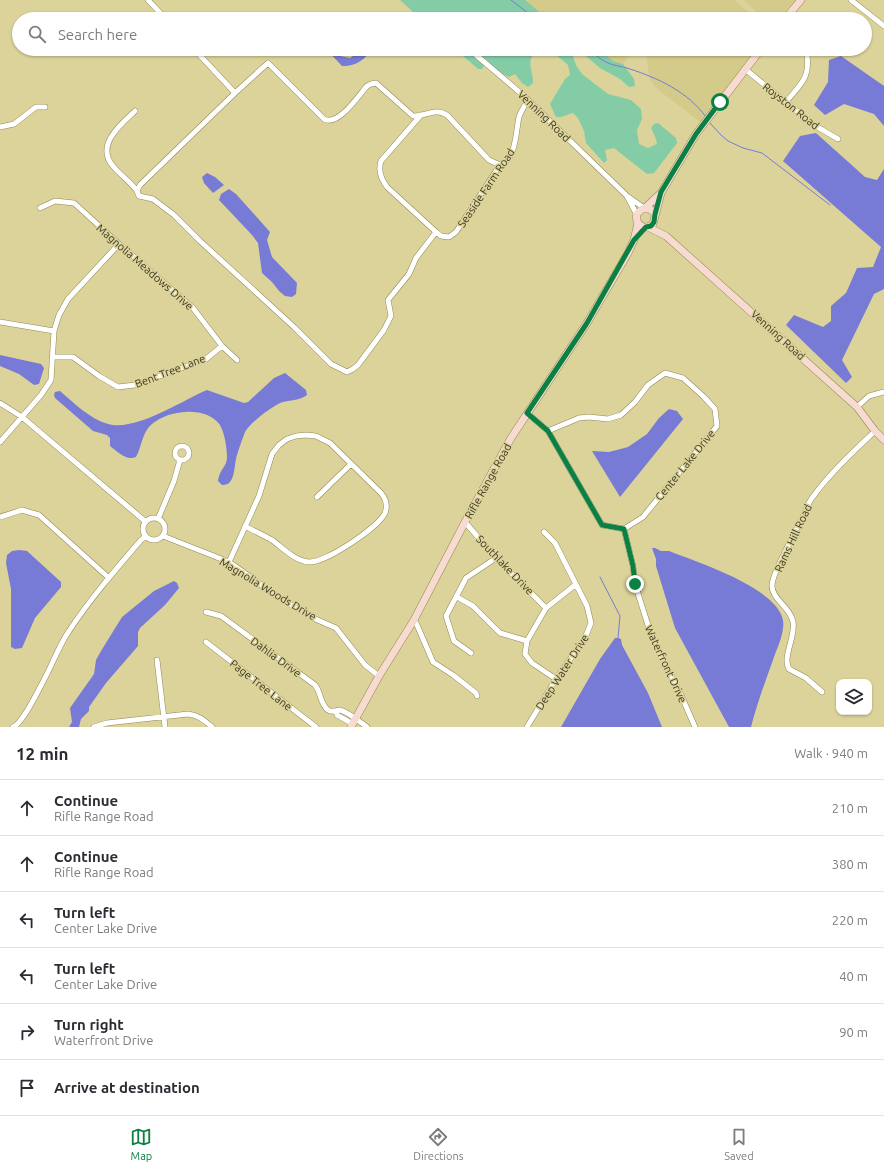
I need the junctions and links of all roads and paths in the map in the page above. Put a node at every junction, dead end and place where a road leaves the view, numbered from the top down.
1 (148, 0) edge
2 (801, 0) edge
3 (851, 0) edge
4 (159, 12) edge
5 (791, 12) edge
6 (866, 12) edge
7 (872, 17) edge
8 (884, 26) edge
9 (201, 56) edge
10 (477, 56) edge
11 (755, 56) edge
12 (808, 56) edge
13 (745, 69) junction
14 (235, 93) junction
15 (528, 100) junction
16 (785, 103) junction
17 (45, 106) dead end
18 (135, 111) dead end
19 (422, 114) junction
20 (0, 127) edge
21 (838, 139) dead end
22 (500, 165) junction
23 (137, 191) junction
24 (661, 192) junction
25 (627, 196) junction
26 (40, 208) dead end
27 (644, 208) junction
28 (637, 215) junction
29 (655, 216) junction
30 (638, 223) junction
31 (647, 227) junction
32 (436, 232) junction
33 (666, 236) junction
34 (634, 240) junction
35 (119, 244) junction
36 (0, 322) edge
37 (54, 331) junction
38 (222, 346) junction
39 (53, 357) junction
40 (237, 360) dead end
41 (884, 392) edge
42 (0, 402) edge
43 (857, 407) junction
44 (527, 413) junction
45 (22, 417) junction
46 (548, 431) junction
47 (875, 431) junction
48 (884, 440) edge
49 (0, 442) edge
50 (180, 460) dead end
51 (351, 464) junction
52 (317, 497) dead end
53 (0, 517) edge
54 (158, 519) junction
55 (146, 522) junction
56 (465, 522) junction
57 (245, 526) junction
58 (624, 529) junction
59 (544, 532) dead end
60 (146, 536) junction
61 (163, 536) junction
62 (496, 558) junction
63 (229, 562) junction
64 (109, 578) junction
65 (575, 585) junction
66 (457, 597) junction
67 (546, 608) junction
68 (206, 612) dead end
69 (414, 620) junction
70 (526, 641) junction
71 (206, 642) dead end
72 (471, 653) dead end
73 (157, 660) dead end
74 (379, 676) junction
75 (556, 679) junction
76 (822, 692) dead end
77 (477, 696) dead end
78 (164, 716) junction
79 (353, 723) edge
80 (106, 725) edge
81 (13, 727) edge
82 (94, 727) edge
83 (165, 727) edge
84 (212, 727) edge
85 (316, 727) edge
86 (367, 727) edge
87 (527, 727) edge
88 (696, 727) edge

1 - 4 street
2 - 5 main road
3 - 6 street
7 - 8 street
9 - 14 street
10 - 15 street, Venning Road
11 - 13 main road
12 - 16 street
13 - 16 street, Royston Road
13 - 24 main road
14 - 19 street
14 - 23 street
15 - 22 street, Seaside Farm Road
15 - 25 street, Venning Road
16 - 21 street, Royston Road
17 - 20 street
18 - 23 street
19 - 22 street
19 - 32 street
22 - 32 street, Seaside Farm Road
23 - 32 street
24 - 27 main road
24 - 29 main road
25 - 27 street, Venning Road
25 - 28 street, Venning Road
26 - 35 street, Magnolia Meadows Drive
27 - 28 main road
27 - 29 main road
28 - 30 main road
29 - 31 main road
29 - 33 main road, Venning Road
30 - 31 main road
30 - 34 main road, Rifle Range Road
31 - 33 main road, Venning Road
31 - 34 main road, Rifle Range Road
33 - 43 main road, Venning Road
34 - 44 main road, Rifle Range Road
35 - 37 street
35 - 38 street, Magnolia Meadows Drive
36 - 37 street
37 - 39 street
38 - 39 street, Bent Tree Lane
38 - 40 street, Magnolia Meadows Drive
39 - 45 street
41 - 43 street
42 - 45 street
43 - 47 main road, Venning Road
44 - 46 street
44 - 56 main road, Rifle Range Road
45 - 49 street
45 - 55 street
46 - 58 street
46 - 58 street, Center Lake Drive
47 - 48 main road, Venning Road
47 - 76 street, Rams Hill Road
50 - 54 street
51 - 52 street
51 - 57 street
51 - 57 street
53 - 64 street
54 - 55 street
54 - 61 street
55 - 60 street
56 - 62 street, Southlake Drive
56 - 69 main road, Rifle Range Road
57 - 63 street
58 - 88 street, Waterfront Drive
59 - 65 street, Deep Water Drive
60 - 61 street
60 - 64 street
61 - 63 street, Magnolia Woods Drive
62 - 66 street
62 - 67 street, Southlake Drive
63 - 74 street, Magnolia Woods Drive
64 - 81 street
65 - 67 street
65 - 75 street, Deep Water Drive
66 - 70 street
66 - 72 street
67 - 70 street
68 - 79 street, Dahlia Drive
69 - 74 main road, Rifle Range Road
69 - 77 street
70 - 75 street
71 - 85 street, Page Tree Lane
73 - 78 street
74 - 79 main road, Rifle Range Road
75 - 87 street, Deep Water Drive
78 - 80 street
78 - 83 street
78 - 84 street
79 - 86 street, Dahlia Drive
80 - 82 street

